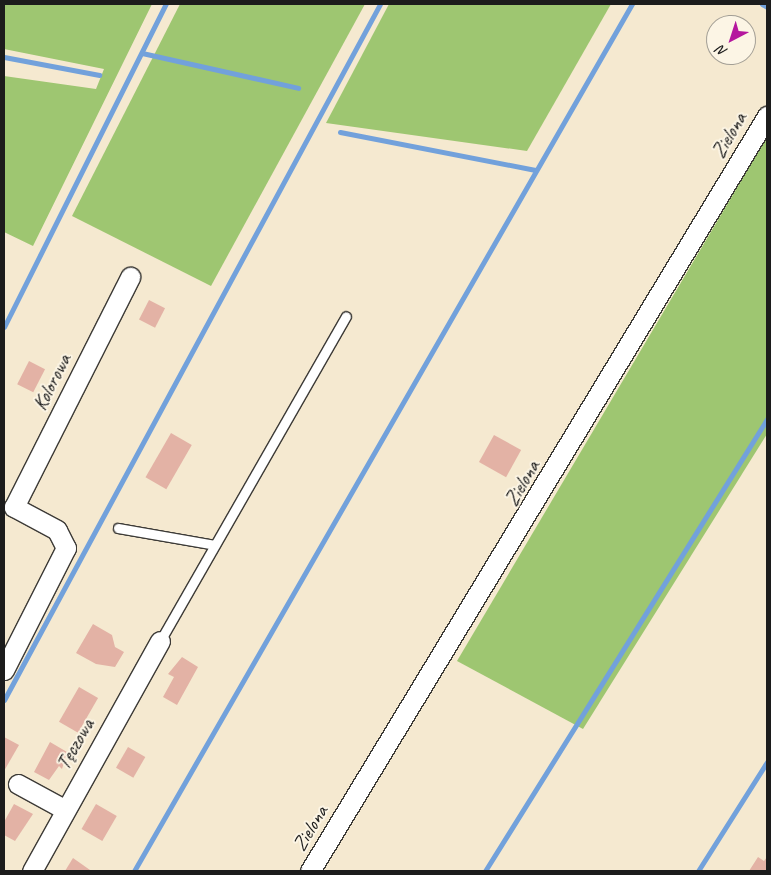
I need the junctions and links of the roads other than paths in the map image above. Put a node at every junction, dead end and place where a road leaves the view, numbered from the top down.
1 (767, 116) edge
2 (130, 277) dead end
3 (346, 316) dead end
4 (9, 507) edge
5 (118, 528) dead end
6 (215, 545) junction
7 (160, 641) joint
8 (4, 670) edge
9 (18, 784) dead end
10 (64, 809) junction
11 (32, 871) edge
12 (310, 871) edge

1 - 12 street, Zielona
2 - 4 street, Kolorowa
3 - 6 lane
4 - 8 street, Kolorowa
5 - 6 lane
6 - 7 lane
7 - 10 street, Tęczowa
9 - 10 street
10 - 11 street, Tęczowa

